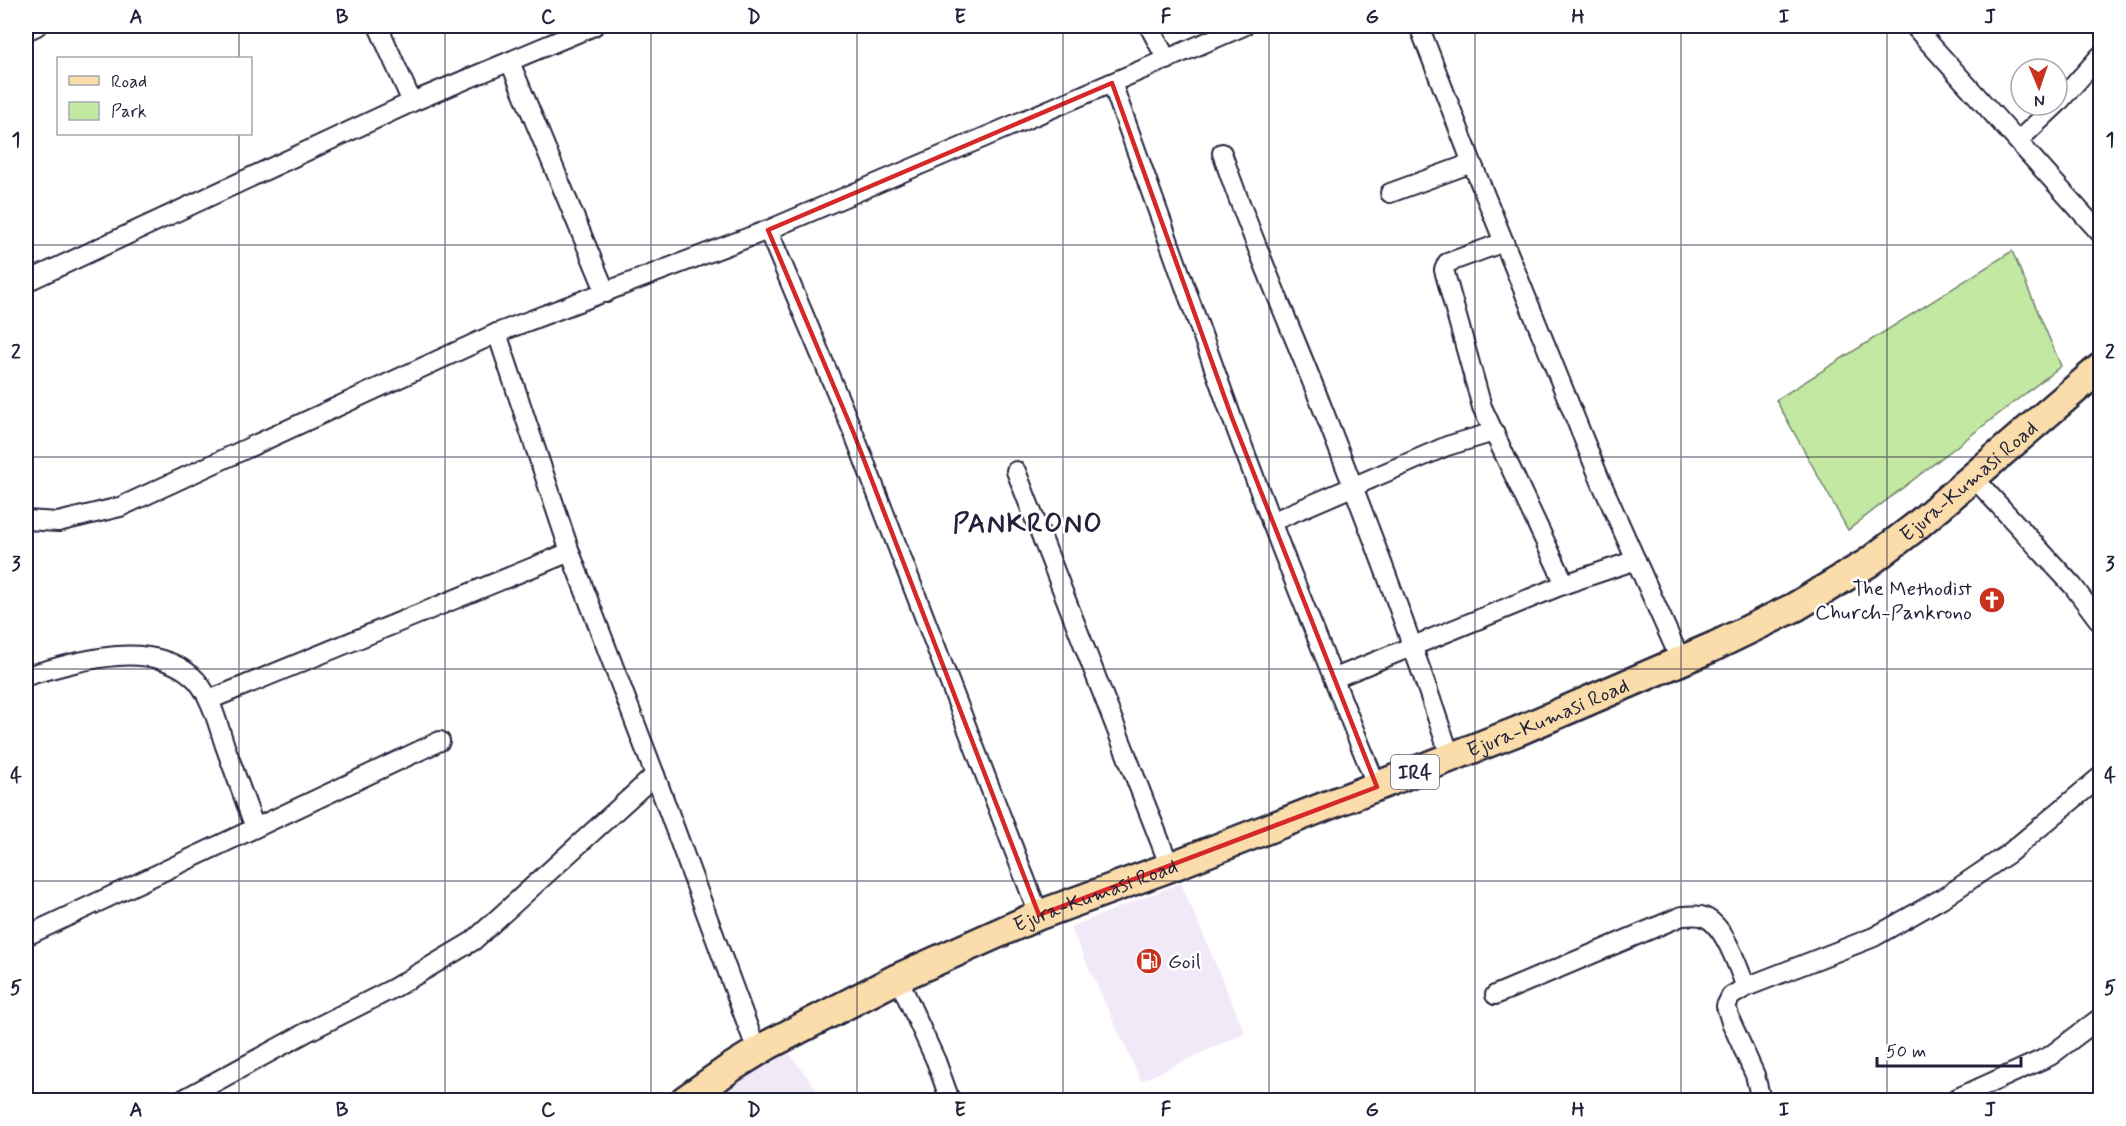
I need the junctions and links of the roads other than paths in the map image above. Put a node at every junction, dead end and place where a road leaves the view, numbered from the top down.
1 (37, 26) edge
2 (378, 26) edge
3 (594, 26) edge
4 (1149, 26) edge
5 (1244, 26) edge
6 (1419, 26) edge
7 (1914, 26) edge
8 (26, 31) edge
9 (2100, 56) edge
10 (1167, 60) junction
11 (510, 62) junction
12 (1112, 84) junction
13 (2069, 91) edge
14 (412, 102) junction
15 (2043, 117) edge
16 (2019, 140) junction
17 (1222, 153) dead end
18 (1472, 164) junction
19 (1390, 193) dead end
20 (768, 230) junction
21 (2100, 233) edge
22 (1504, 242) junction
23 (26, 282) edge
24 (606, 293) junction
25 (497, 333) junction
26 (2100, 368) edge
27 (1494, 432) junction
28 (1016, 471) dead end
29 (1974, 478) junction
30 (1352, 486) junction
31 (26, 520) edge
32 (1271, 522) junction
33 (570, 552) junction
34 (1636, 560) junction
35 (1565, 584) junction
36 (2100, 622) edge
37 (1414, 647) junction
38 (1680, 659) junction
39 (26, 676) edge
40 (1335, 678) junction
41 (209, 700) junction
42 (440, 741) dead end
43 (1451, 759) junction
44 (656, 776) junction
45 (2100, 777) edge
46 (1377, 787) junction
47 (255, 828) junction
48 (1170, 867) junction
49 (1039, 915) junction
50 (26, 936) edge
51 (898, 978) junction
52 (1746, 987) junction
53 (1495, 995) dead end
54 (2100, 1018) edge
55 (757, 1051) junction
56 (182, 1101) edge
57 (685, 1101) edge
58 (950, 1101) edge
59 (1761, 1101) edge
60 (1953, 1101) edge

1 - 8 street
2 - 14 street
3 - 11 street
4 - 10 street
5 - 10 street
6 - 18 street
7 - 16 street
9 - 13 street
10 - 12 street
11 - 14 street
11 - 24 street
12 - 20 street
12 - 32 street
14 - 23 street
15 - 16 street
16 - 21 street
17 - 30 street
18 - 19 street
18 - 22 street
20 - 24 street
20 - 49 street
22 - 27 street
22 - 34 street
24 - 25 street
25 - 31 street
25 - 33 street
26 - 29 main road, Ejura-Kumasi Road / IR4
27 - 30 street
27 - 35 street
28 - 48 street
29 - 36 street
29 - 38 main road, Ejura-Kumasi Road / IR4
30 - 32 street
30 - 37 street
32 - 40 street
33 - 41 street
33 - 44 street
34 - 35 street
34 - 38 street
35 - 37 street
37 - 40 street
37 - 43 street
38 - 43 main road, Ejura-Kumasi Road / IR4
39 - 41 street
40 - 46 street
41 - 47 street
42 - 47 street
43 - 46 main road, Ejura-Kumasi Road / IR4
44 - 55 street
44 - 56 street
45 - 52 street
46 - 48 main road, Ejura-Kumasi Road / IR4
47 - 50 street
48 - 49 main road, Ejura-Kumasi Road / IR4
49 - 51 main road, Ejura-Kumasi Road / IR4
51 - 55 main road, Ejura-Kumasi Road / IR4
51 - 58 street
52 - 53 street
52 - 59 street
54 - 60 street
55 - 57 main road, Ejura-Kumasi Road / IR4

